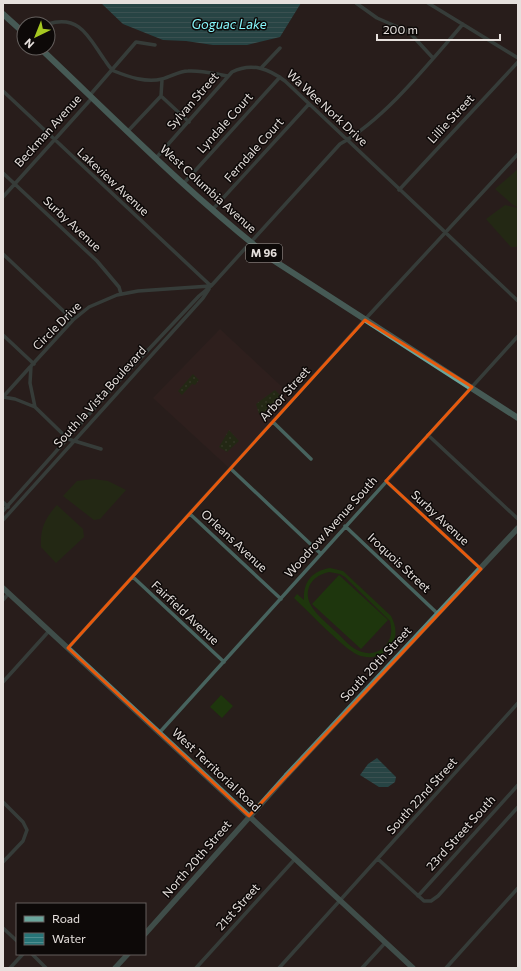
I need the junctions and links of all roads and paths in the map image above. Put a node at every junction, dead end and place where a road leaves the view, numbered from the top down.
1 (356, 3) edge
2 (428, 3) edge
3 (3, 14) edge
4 (56, 23) edge
5 (463, 24) junction
6 (16, 26) edge
7 (155, 45) dead end
8 (280, 48) dead end
9 (48, 56) edge
10 (433, 58) junction
11 (518, 58) edge
12 (518, 62) edge
13 (262, 67) junction
14 (112, 70) junction
15 (228, 76) junction
16 (280, 77) junction
17 (162, 80) junction
18 (3, 91) edge
19 (91, 96) junction
20 (161, 96) junction
21 (309, 104) junction
22 (189, 122) junction
23 (128, 131) junction
24 (54, 140) junction
25 (347, 140) junction
26 (518, 154) edge
27 (156, 158) junction
28 (3, 173) edge
29 (184, 183) junction
30 (14, 184) junction
31 (399, 190) junction
32 (3, 197) edge
33 (213, 209) junction
34 (445, 233) junction
35 (250, 242) junction
36 (3, 254) edge
37 (211, 286) junction
38 (121, 294) junction
39 (518, 302) edge
40 (74, 320) junction
41 (365, 320) junction
42 (3, 335) edge
43 (518, 336) edge
44 (33, 365) junction
45 (472, 387) junction
46 (3, 398) edge
47 (34, 407) junction
48 (518, 418) edge
49 (273, 422) junction
50 (428, 435) junction
51 (68, 439) junction
52 (73, 441) junction
53 (101, 449) dead end
54 (311, 459) dead end
55 (231, 469) junction
56 (386, 481) junction
57 (3, 502) edge
58 (7, 506) junction
59 (12, 510) junction
60 (3, 511) edge
61 (190, 514) junction
62 (518, 519) edge
63 (3, 520) edge
64 (345, 526) junction
65 (518, 528) edge
66 (320, 553) junction
67 (481, 569) junction
68 (133, 577) junction
69 (3, 588) edge
70 (9, 593) junction
71 (281, 599) junction
72 (3, 600) edge
73 (438, 614) junction
74 (49, 631) junction
75 (68, 648) junction
76 (224, 662) junction
77 (3, 682) edge
78 (518, 703) edge
79 (160, 732) junction
80 (518, 785) edge
81 (3, 802) edge
82 (518, 807) edge
83 (249, 816) junction
84 (378, 858) junction
85 (295, 859) junction
86 (3, 862) edge
87 (518, 888) edge
88 (418, 896) junction
89 (340, 901) junction
90 (3, 928) edge
91 (146, 933) edge
92 (16, 940) edge
93 (385, 942) junction
94 (22, 955) edge
95 (33, 955) edge
96 (127, 955) edge
97 (10, 968) edge
98 (46, 968) edge
99 (116, 968) edge
100 (196, 968) edge
101 (279, 968) edge
102 (362, 968) edge
103 (413, 968) edge
104 (446, 968) edge

1 - 10 street
2 - 5 street
3 - 6 main road
4 - 14 street
5 - 10 street, South la Vista Boulevard
5 - 11 street
7 - 14 street, Beckman Avenue
8 - 13 street
9 - 19 main road, West Columbia Avenue / M 96
10 - 25 street, South la Vista Boulevard
12 - 31 street, Lillie Street
13 - 15 street
13 - 16 street, Wa Wee Nork Drive
14 - 17 street
14 - 19 street, Beckman Avenue
15 - 17 street
15 - 22 street, Sylvan Street
16 - 21 street, Wa Wee Nork Drive
16 - 29 street, Lyndale Court
17 - 20 street
18 - 24 street, Lakeview Avenue
19 - 23 main road, West Columbia Avenue / M 96
19 - 24 street, Beckman Avenue
20 - 22 street
20 - 23 street
21 - 25 street, Wa Wee Nork Drive
21 - 33 street, Ferndale Court
22 - 27 street, Sylvan Street
23 - 27 main road, West Columbia Avenue / M 96
24 - 30 street, Beckman Avenue
24 - 37 street, Lakeview Avenue
25 - 31 street, Wa Wee Nork Drive
25 - 35 street, South la Vista Boulevard
26 - 34 street, Arbor Street
27 - 29 main road, West Columbia Avenue / M 96
28 - 30 street, Surby Avenue
29 - 33 main road, West Columbia Avenue / M 96
30 - 32 street, Beckman Avenue
30 - 38 street, Surby Avenue
31 - 34 street, Wa Wee Nork Drive
33 - 35 main road, West Columbia Avenue / M 96
34 - 39 street, Wa Wee Nork Drive
34 - 41 street, Arbor Street
35 - 37 street, South la Vista Boulevard
35 - 41 main road, West Columbia Avenue / M 96
36 - 40 street
37 - 38 street, Circle Drive
37 - 51 street, South la Vista Boulevard
37 - 52 street, South la Vista Boulevard
38 - 40 street, Circle Drive
40 - 44 street, Circle Drive
41 - 45 main road, West Columbia Avenue / M 96
41 - 49 street, Arbor Street
42 - 44 street
43 - 45 street, Woodrow Avenue South
44 - 46 street
44 - 47 street, Circle Drive
45 - 48 main road, West Columbia Avenue / M 96
45 - 50 street, Woodrow Avenue South
46 - 47 street
47 - 51 street
49 - 54 street
49 - 55 street, Arbor Street
50 - 56 street, Woodrow Avenue South
50 - 62 street
51 - 52 street
51 - 58 street, South la Vista Boulevard
52 - 53 street
52 - 59 street, South la Vista Boulevard
55 - 61 street, Arbor Street
55 - 66 street
56 - 64 street, Woodrow Avenue South
56 - 67 street, Surby Avenue
57 - 58 street
58 - 59 street
58 - 60 street, South la Vista Boulevard
59 - 63 street, South la Vista Boulevard
61 - 68 street, Arbor Street
61 - 71 street, Orleans Avenue
64 - 66 street, Woodrow Avenue South
64 - 73 street, Iroquois Street
65 - 67 main road, South 20th Street
66 - 71 street, Woodrow Avenue South
67 - 73 main road, South 20th Street
68 - 75 street, Arbor Street
68 - 76 street, Fairfield Avenue
69 - 70 main road, West Territorial Road
70 - 72 street
70 - 74 main road, West Territorial Road
71 - 76 street, Woodrow Avenue South
73 - 83 main road, South 20th Street
74 - 75 main road, West Territorial Road
74 - 77 street
75 - 79 main road, West Territorial Road
76 - 79 street, Woodrow Avenue South
78 - 84 street, South 22nd Street
79 - 83 main road, West Territorial Road
80 - 88 street, 23rd Street South
81 - 86 street
82 - 88 street, 23rd Street South
83 - 85 main road, West Territorial Road
83 - 91 main road, North 20th Street
84 - 88 street
84 - 89 street, South 22nd Street
85 - 89 main road, West Territorial Road
85 - 100 street, 21st Street
87 - 104 street
89 - 93 main road, West Territorial Road
89 - 101 street, South 22nd Street
90 - 92 street
93 - 102 street
93 - 103 main road, West Territorial Road
94 - 97 street
95 - 98 street
96 - 99 main road

